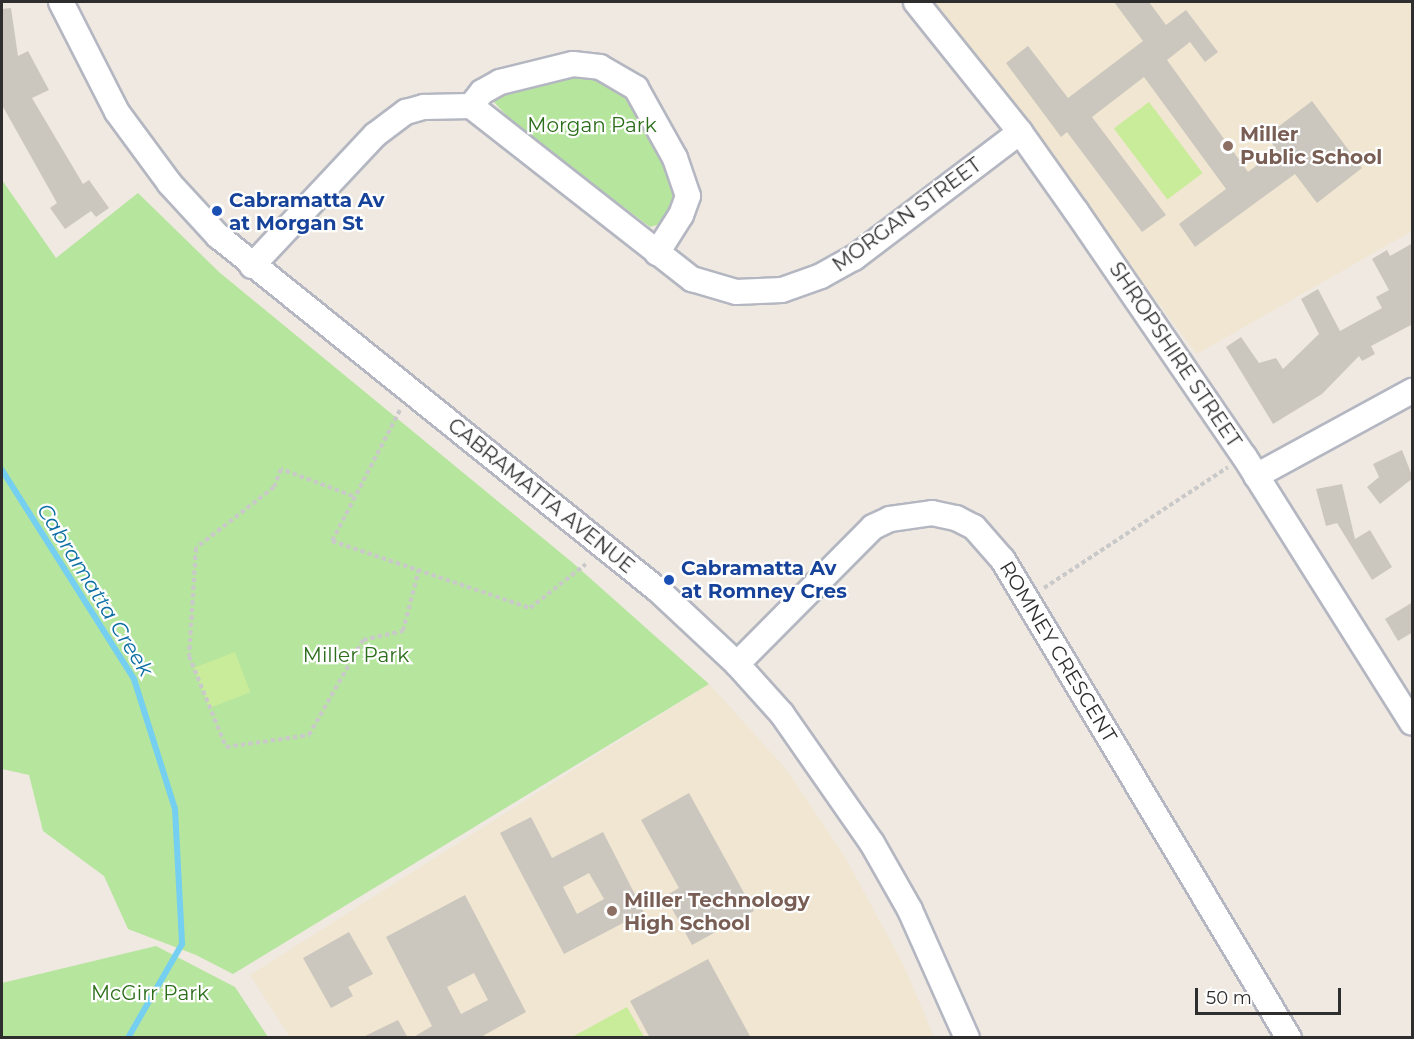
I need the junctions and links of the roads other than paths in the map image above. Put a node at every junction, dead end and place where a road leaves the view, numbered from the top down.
1 (61, 2) edge
2 (916, 2) edge
3 (471, 106) junction
4 (1020, 132) junction
5 (657, 253) junction
6 (252, 266) junction
7 (1413, 391) edge
8 (1250, 466) junction
9 (737, 664) junction
10 (1405, 694) edge
11 (1413, 723) edge
12 (967, 1038) edge
13 (1289, 1038) edge

1 - 6 street, CABRAMATTA AVENUE
2 - 4 street, SHROPSHIRE STREET
3 - 5 street, MORGAN STREET
3 - 5 street
3 - 6 street
4 - 5 street, MORGAN STREET
4 - 8 street, SHROPSHIRE STREET
6 - 9 street, CABRAMATTA AVENUE
7 - 8 street
8 - 10 street, SHROPSHIRE STREET
9 - 12 street, CABRAMATTA AVENUE
9 - 13 street, ROMNEY CRESCENT
10 - 11 street, SHROPSHIRE STREET

